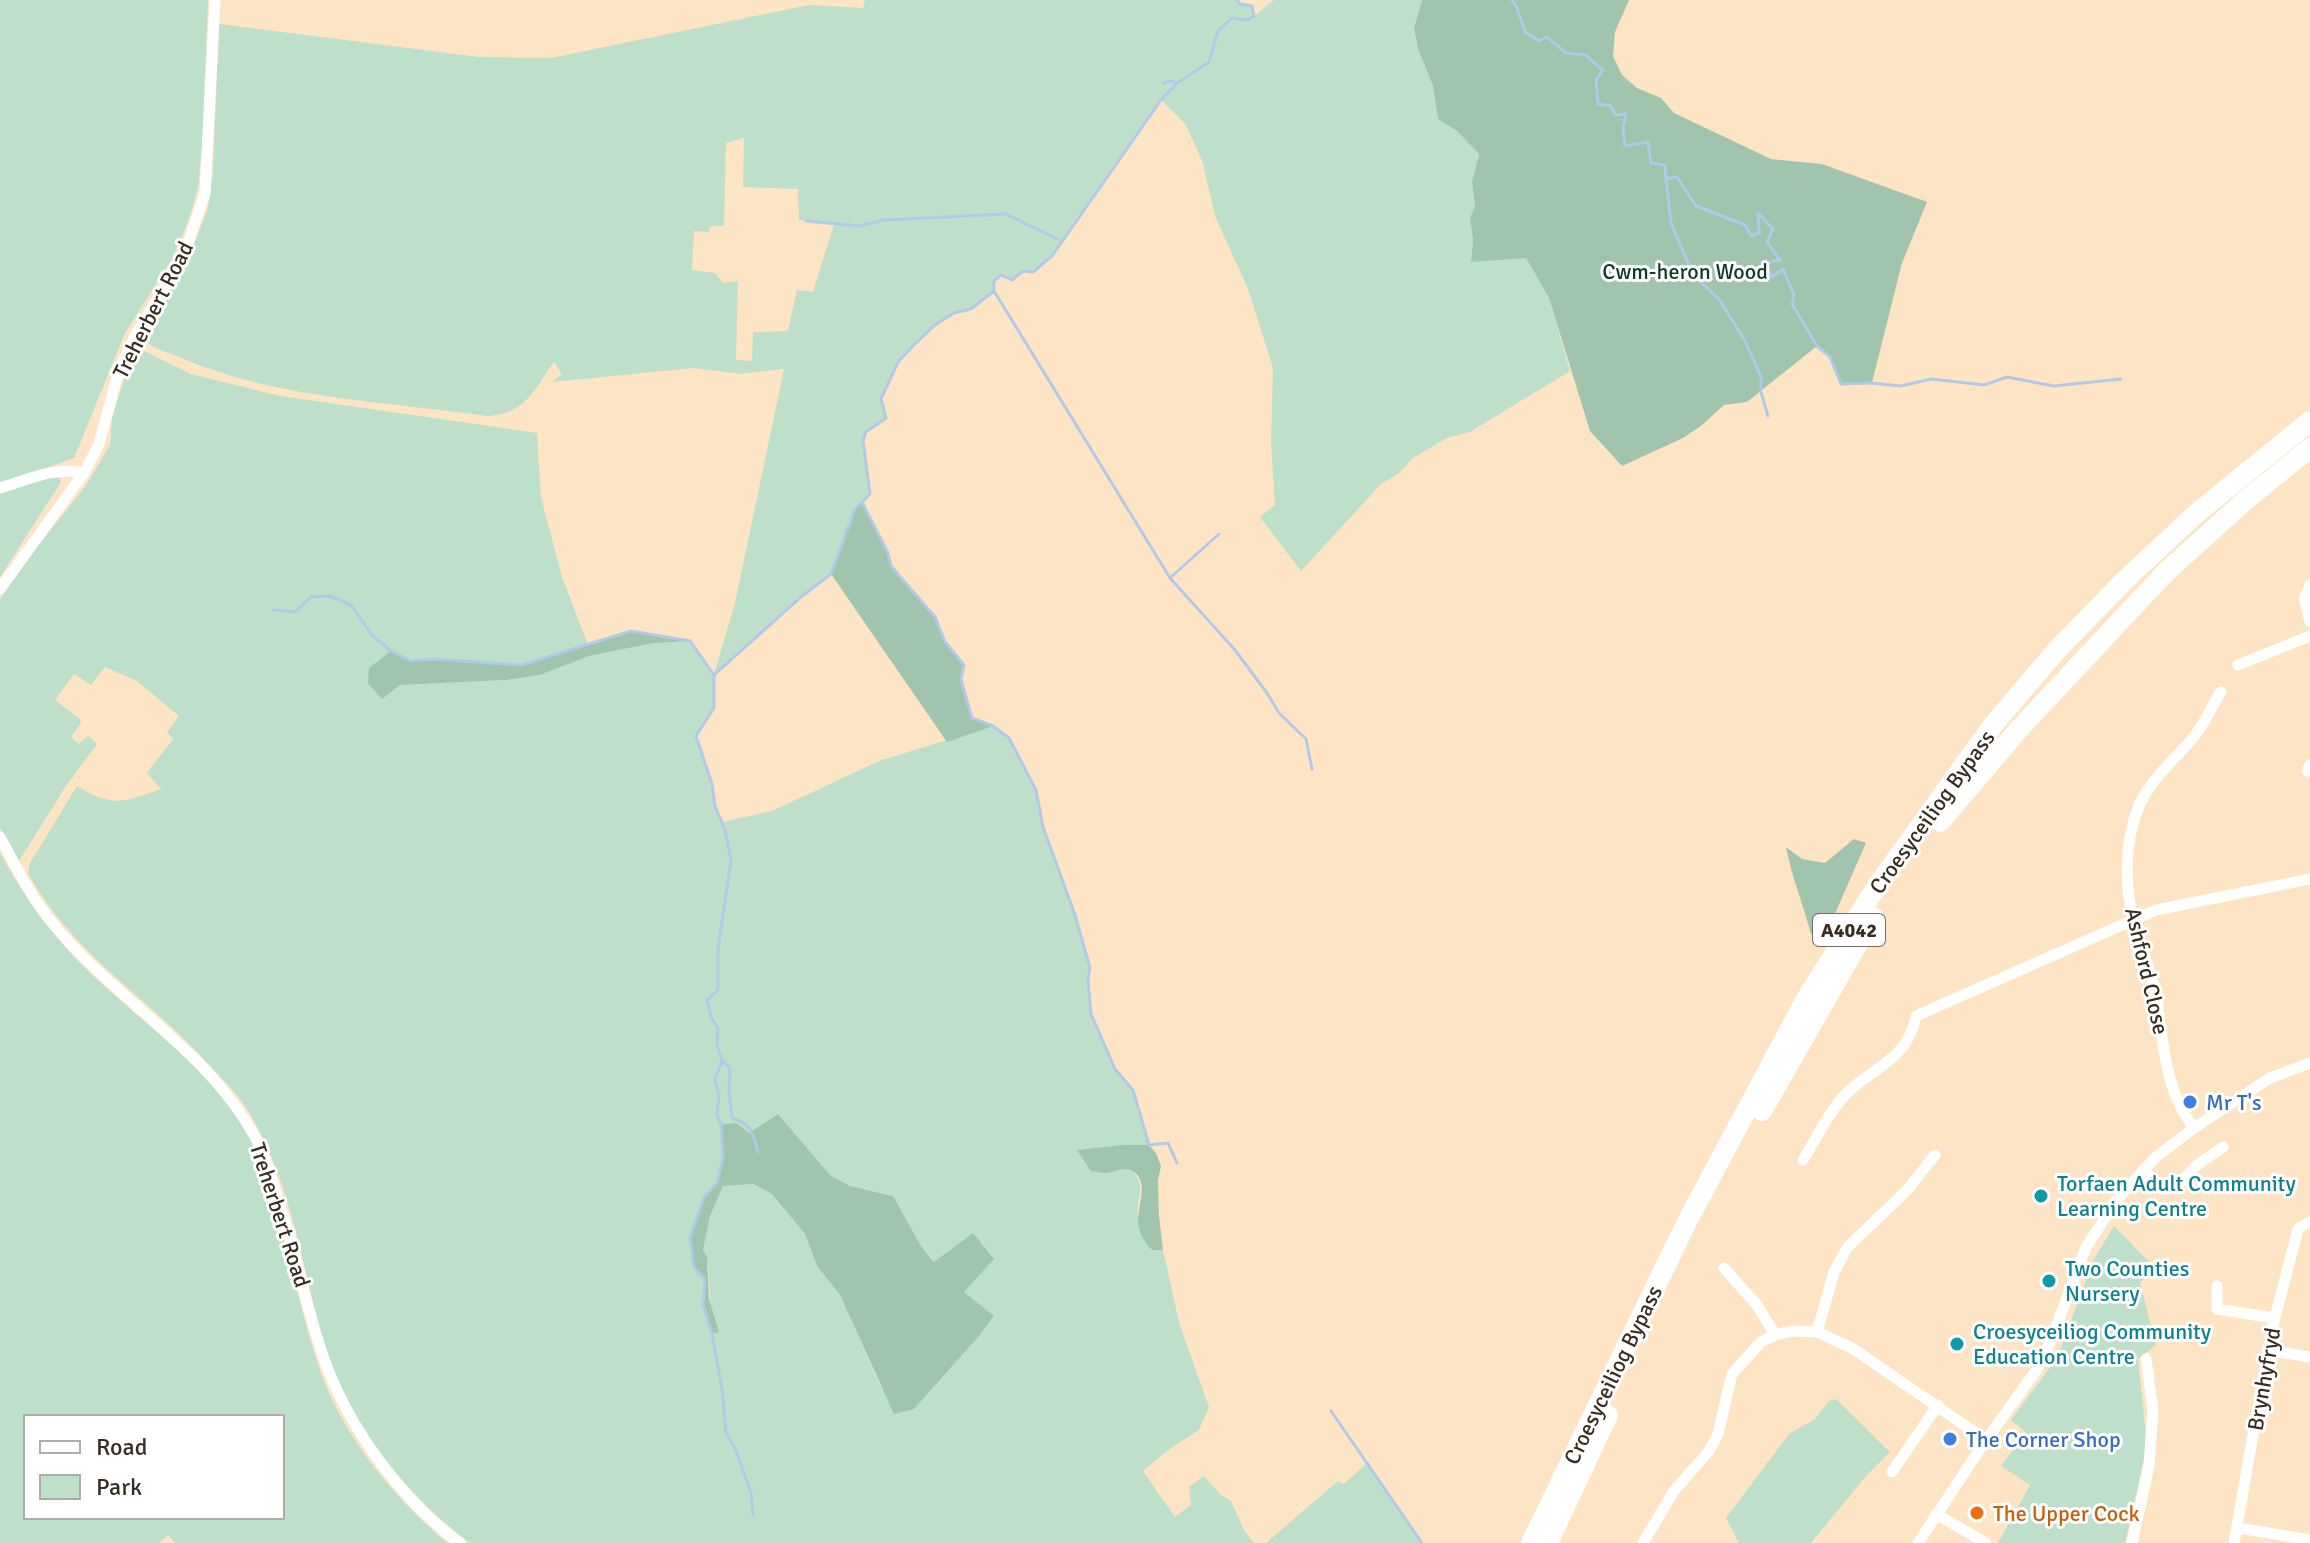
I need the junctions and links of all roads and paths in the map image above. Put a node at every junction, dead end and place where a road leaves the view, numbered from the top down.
1 (215, 0) edge
2 (2310, 421) edge
3 (2310, 448) edge
4 (84, 473) junction
5 (0, 488) edge
6 (2310, 585) edge
7 (0, 589) edge
8 (2310, 622) edge
9 (2310, 636) edge
10 (2238, 665) dead end
11 (2221, 692) dead end
12 (0, 837) edge
13 (2310, 879) edge
14 (2133, 921) junction
15 (2310, 1063) edge
16 (2194, 1128) junction
17 (2223, 1147) dead end
18 (1935, 1155) dead end
19 (1803, 1160) dead end
20 (2143, 1170) junction
21 (2310, 1222) edge
22 (1724, 1268) dead end
23 (2217, 1286) dead end
24 (2274, 1318) junction
25 (1817, 1332) junction
26 (1775, 1335) junction
27 (2268, 1350) junction
28 (2310, 1357) edge
29 (2146, 1359) dead end
30 (1938, 1405) junction
31 (1986, 1440) junction
32 (1892, 1472) dead end
33 (1936, 1514) junction
34 (2239, 1528) junction
35 (2310, 1540) edge
36 (460, 1543) edge
37 (1531, 1543) edge
38 (1548, 1543) edge
39 (1643, 1543) edge
40 (1918, 1543) edge
41 (1986, 1543) edge
42 (2132, 1543) edge
43 (2234, 1543) edge

1 - 4 street, Treherbert Road
2 - 37 highway, Croesyceiliog Bypass / A4042
3 - 38 highway, Croesyceiliog Bypass / A4042
4 - 5 street
4 - 7 street, Treherbert Road
6 - 8 street
9 - 10 street
11 - 14 street, Ashford Close
12 - 36 street, Treherbert Road
13 - 14 street
14 - 16 street, Ashford Close
14 - 19 street
15 - 16 street
16 - 20 street
17 - 20 street
18 - 25 street
20 - 31 street
21 - 24 street, Brynhyfryd
22 - 26 street
23 - 24 street
24 - 27 street, Brynhyfryd
25 - 26 street
25 - 30 street
26 - 39 street
27 - 28 street
27 - 34 street, Brynhyfryd
29 - 42 street
30 - 31 street
30 - 32 street
31 - 33 street
33 - 40 street
33 - 41 street
34 - 35 street
34 - 43 street, Brynhyfryd

